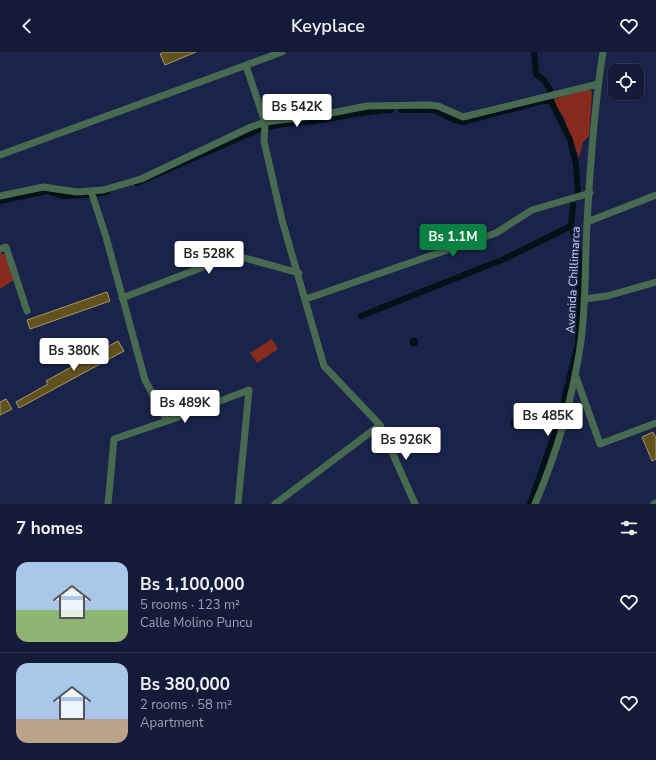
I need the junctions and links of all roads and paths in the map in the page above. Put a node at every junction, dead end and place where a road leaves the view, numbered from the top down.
1 (282, 52) edge
2 (603, 52) edge
3 (266, 55) edge
4 (246, 66) junction
5 (598, 84) junction
6 (265, 122) junction
7 (0, 155) edge
8 (91, 192) junction
9 (590, 193) junction
10 (656, 194) edge
11 (0, 196) edge
12 (587, 222) junction
13 (0, 249) edge
14 (299, 273) junction
15 (656, 282) edge
16 (122, 298) junction
17 (306, 299) junction
18 (584, 299) junction
19 (27, 311) dead end
20 (575, 374) junction
21 (167, 421) junction
22 (656, 423) edge
23 (380, 425) junction
24 (108, 504) edge
25 (238, 504) edge
26 (275, 504) edge
27 (415, 504) edge
28 (535, 504) edge

1 - 3 street
2 - 5 street, Avenida Chillimarca
3 - 4 street
4 - 6 street
4 - 7 street
5 - 6 street
5 - 9 street, Avenida Chillimarca
6 - 8 street
6 - 14 street
8 - 11 street
8 - 16 street
9 - 12 street, Avenida Chillimarca
9 - 17 street
10 - 12 street
12 - 18 street, Avenida Chillimarca
13 - 19 street
14 - 16 street
14 - 17 street
15 - 18 street
16 - 21 street
17 - 23 street
18 - 20 street, Avenida Chillimarca
20 - 22 street
20 - 28 street, Avenida Chillimarca
21 - 24 street
21 - 25 street
23 - 26 street
23 - 27 street

